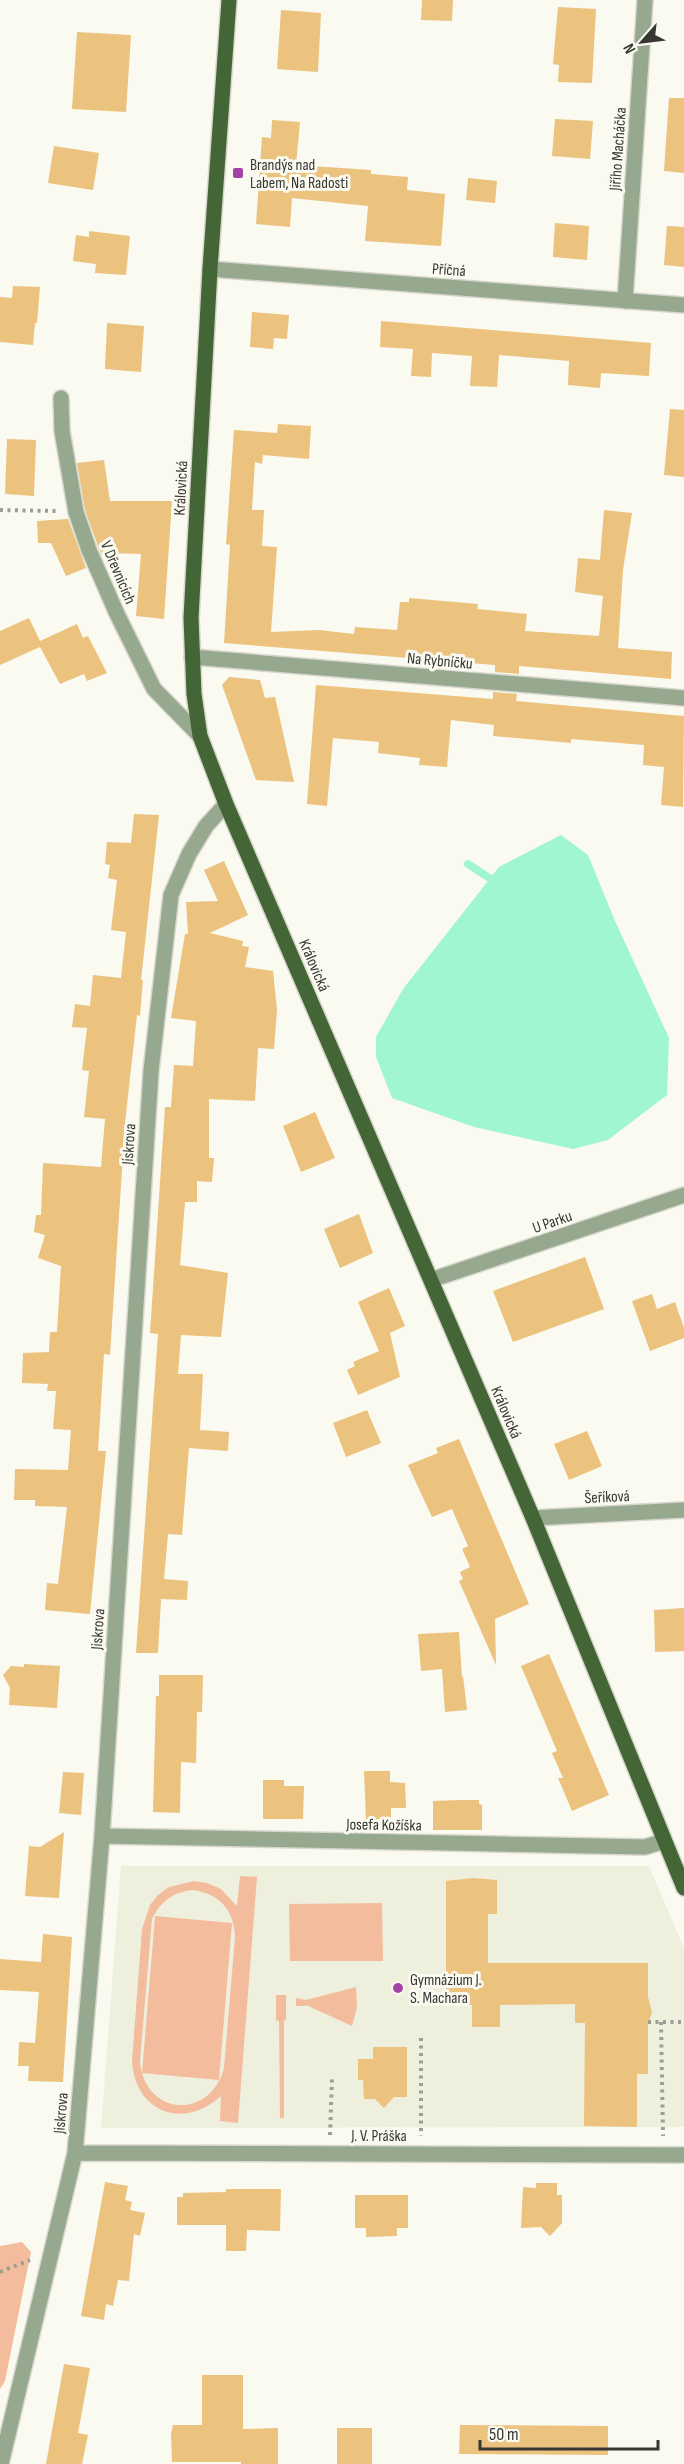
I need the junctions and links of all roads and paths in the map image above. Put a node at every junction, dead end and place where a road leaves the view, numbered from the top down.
1 (229, 0) edge
2 (645, 0) edge
3 (210, 269) junction
4 (625, 301) junction
5 (684, 305) edge
6 (61, 398) dead end
7 (0, 510) edge
8 (76, 512) junction
9 (192, 657) junction
10 (684, 698) edge
11 (200, 736) junction
12 (226, 804) junction
13 (684, 1195) edge
14 (431, 1280) junction
15 (684, 1510) edge
16 (533, 1518) junction
17 (102, 1836) junction
18 (663, 1841) junction
19 (684, 1888) edge
20 (648, 2022) dead end
21 (661, 2022) junction
22 (684, 2022) edge
23 (421, 2038) dead end
24 (332, 2079) dead end
25 (75, 2152) junction
26 (328, 2153) junction
27 (421, 2153) junction
28 (662, 2155) junction
29 (684, 2155) edge
30 (36, 2258) dead end
31 (0, 2272) edge
32 (1, 2464) edge

1 - 3 main road, Královická
2 - 4 street, Jiřího Macháčka
3 - 4 street, Příčná
3 - 9 main road, Královická
4 - 5 street, Příčná
6 - 8 street, V Dřevnicích
7 - 8 path
8 - 11 street, V Dřevnicích
9 - 10 street, Na Rybníčku
9 - 11 main road, Královická
11 - 12 main road, Královická
12 - 14 main road, Královická
12 - 17 street, Jiskrova
13 - 14 street, U Parku
14 - 16 main road, Královická
15 - 16 street, Šeříková
16 - 18 main road, Královická
17 - 18 street, Josefa Kožíška
17 - 25 street, Jiskrova
18 - 19 main road, Královická
20 - 21 path
21 - 22 path
21 - 28 path
23 - 27 path
24 - 26 path
25 - 26 street, J. V. Práška
25 - 32 street, Jiskrova
26 - 27 street, J. V. Práška
27 - 28 street, J. V. Práška
28 - 29 street, J. V. Práška
30 - 31 path

